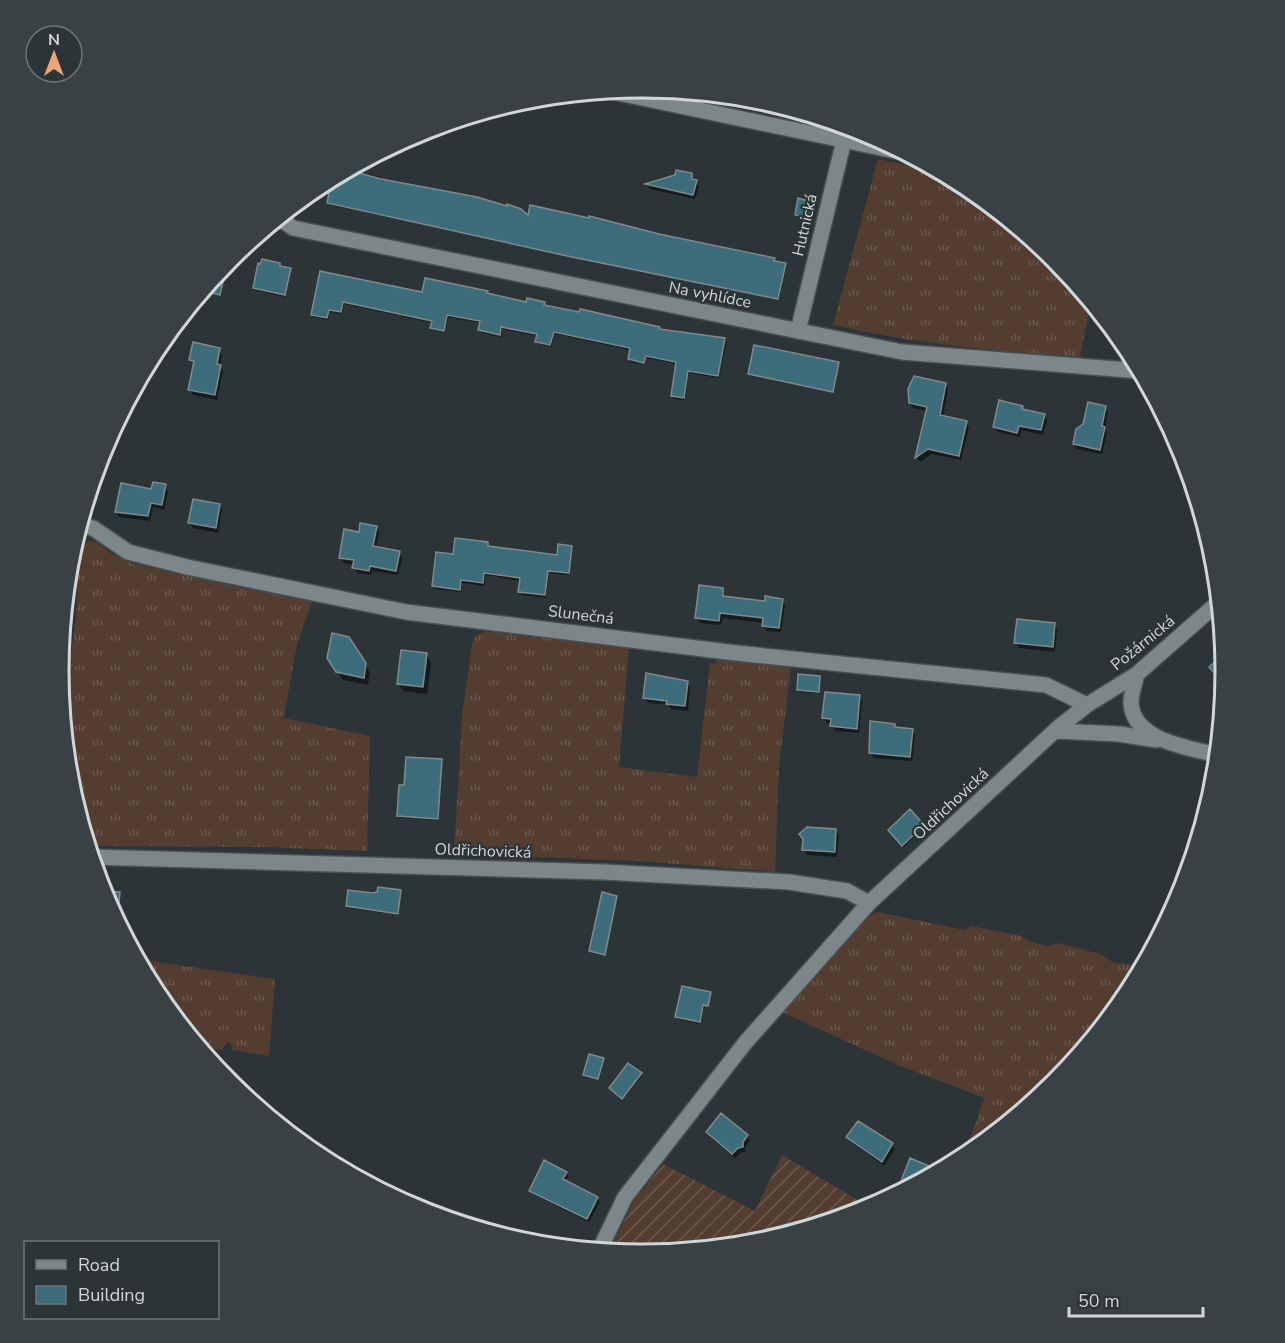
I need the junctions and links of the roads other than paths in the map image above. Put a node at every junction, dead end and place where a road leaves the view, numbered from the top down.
1 (655, 98) edge
2 (835, 131) edge
3 (845, 135) edge
4 (286, 223) edge
5 (798, 331) junction
6 (1130, 370) edge
7 (88, 527) edge
8 (1212, 608) edge
9 (1137, 674) junction
10 (1087, 705) junction
11 (1057, 731) junction
12 (1160, 740) junction
13 (1210, 753) edge
14 (99, 857) edge
15 (869, 903) junction
16 (603, 1244) edge

1 - 2 street
3 - 5 street, Hutnická
4 - 5 street, Na vyhlídce
5 - 6 street, Na vyhlídce
7 - 10 street, Slunečná
8 - 9 street, Požárnická
9 - 10 street, Požárnická
9 - 12 street
10 - 11 street, Požárnická
11 - 12 street
11 - 15 street, Oldřichovická
12 - 13 street
14 - 15 street, Oldřichovická
15 - 16 street, Oldřichovická

